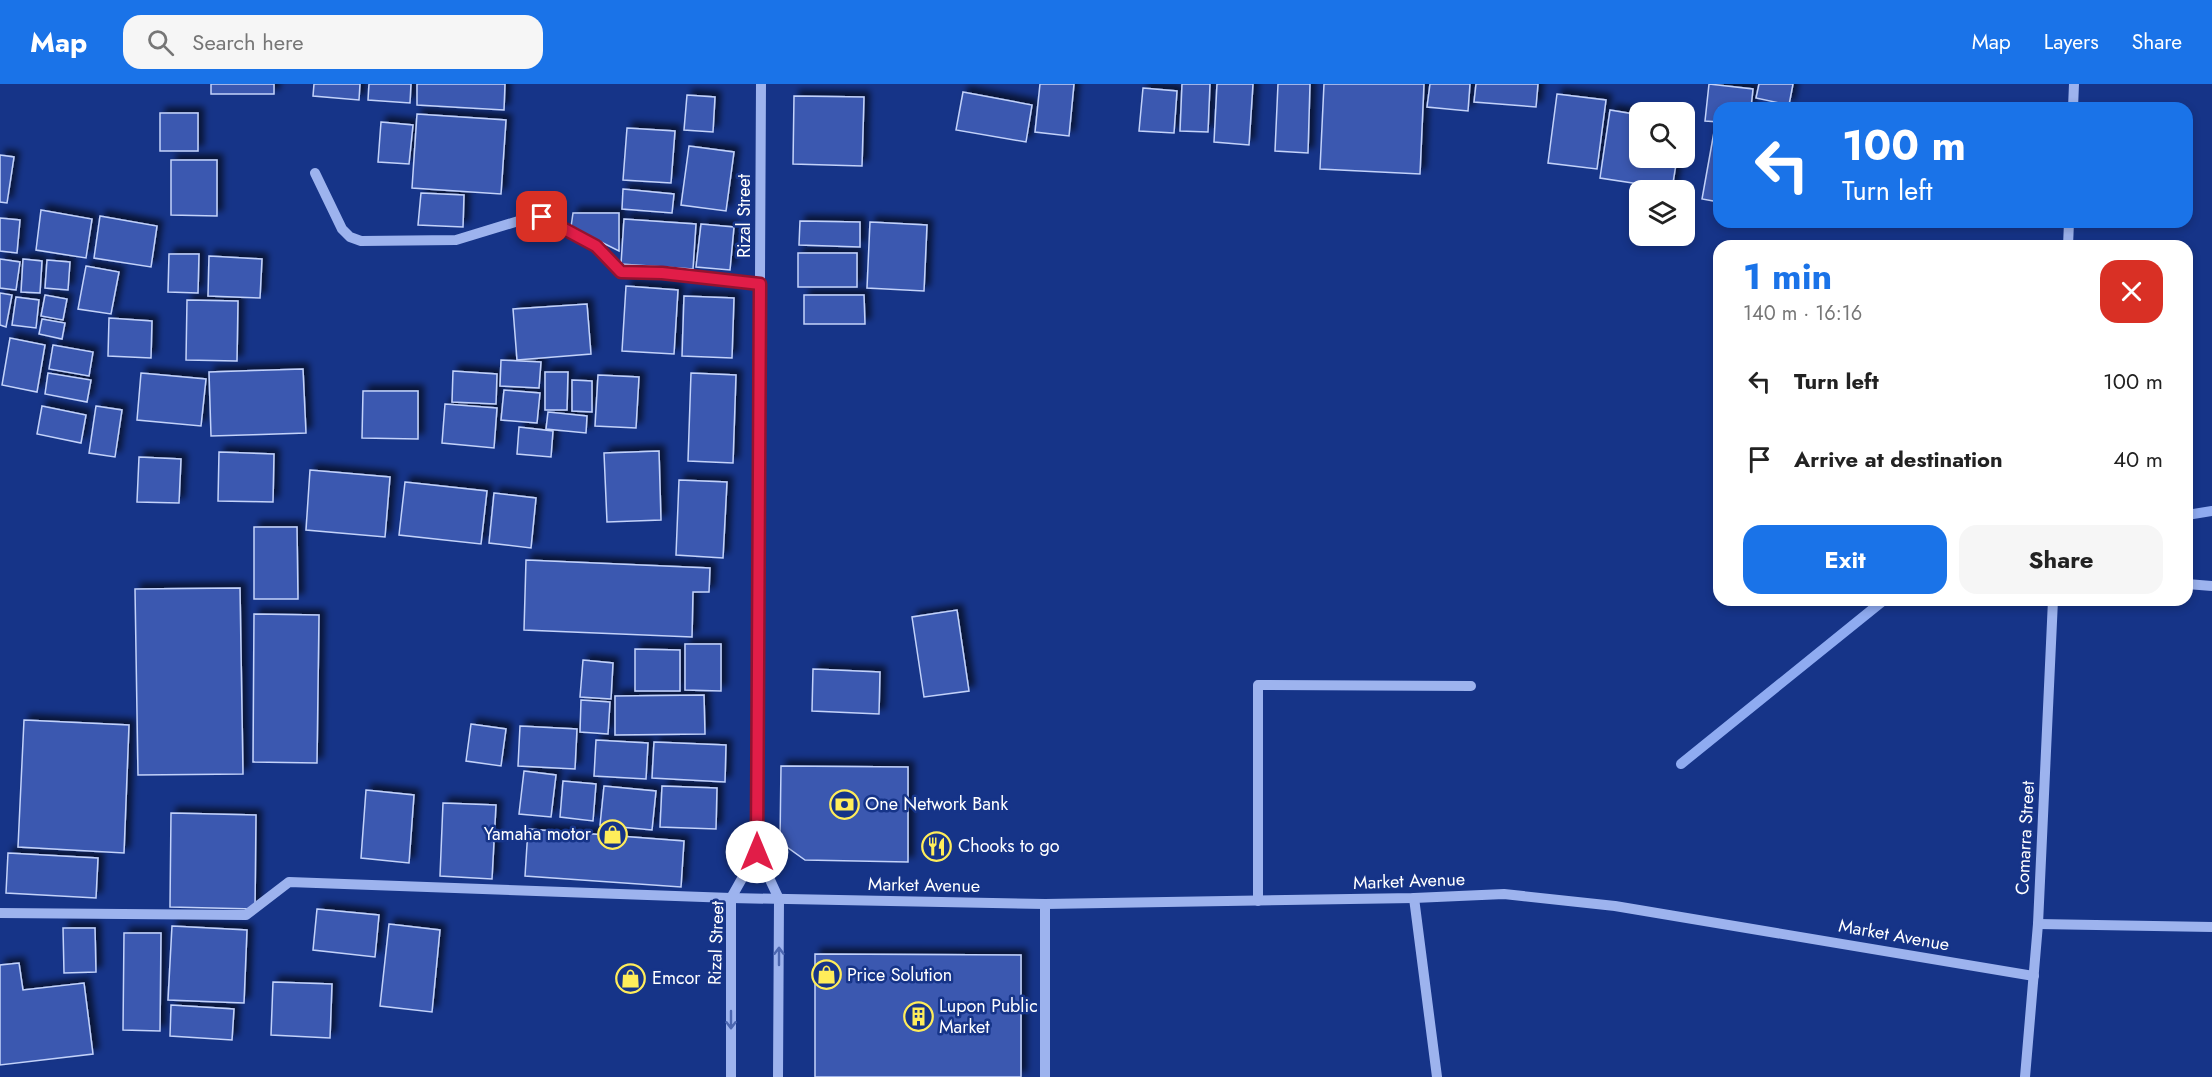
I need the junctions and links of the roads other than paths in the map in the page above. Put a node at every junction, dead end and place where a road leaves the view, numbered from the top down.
1 (761, 84) edge
2 (2074, 84) edge
3 (2073, 102) edge
4 (315, 173) dead end
5 (760, 284) junction
6 (2193, 584) edge
7 (2212, 586) edge
8 (2053, 606) edge
9 (1471, 686) dead end
10 (757, 852) junction
11 (731, 898) junction
12 (1414, 898) junction
13 (779, 899) junction
14 (1258, 901) junction
15 (1045, 904) junction
16 (0, 913) edge
17 (2038, 924) junction
18 (2212, 927) edge
19 (2034, 976) junction
20 (731, 1077) edge
21 (778, 1077) edge
22 (1045, 1077) edge
23 (1437, 1077) edge
24 (2025, 1077) edge

1 - 5 street, Rizal Street
2 - 3 street
4 - 5 street
5 - 10 street, Rizal Street
6 - 7 street
8 - 17 street, Comarra Street
9 - 14 street
10 - 11 street, Rizal Street
10 - 13 street, Rizal Street
11 - 13 street, Market Avenue
11 - 16 street, Market Avenue
11 -> 20 street, Rizal Street
12 - 14 street, Market Avenue
12 - 19 street, Market Avenue
12 - 23 street
13 - 15 street, Market Avenue
21 -> 13 street, Rizal Street
14 - 15 street, Market Avenue
15 - 22 street
17 - 18 street
17 - 19 street, Comarra Street
19 - 24 street, Comarra Street

